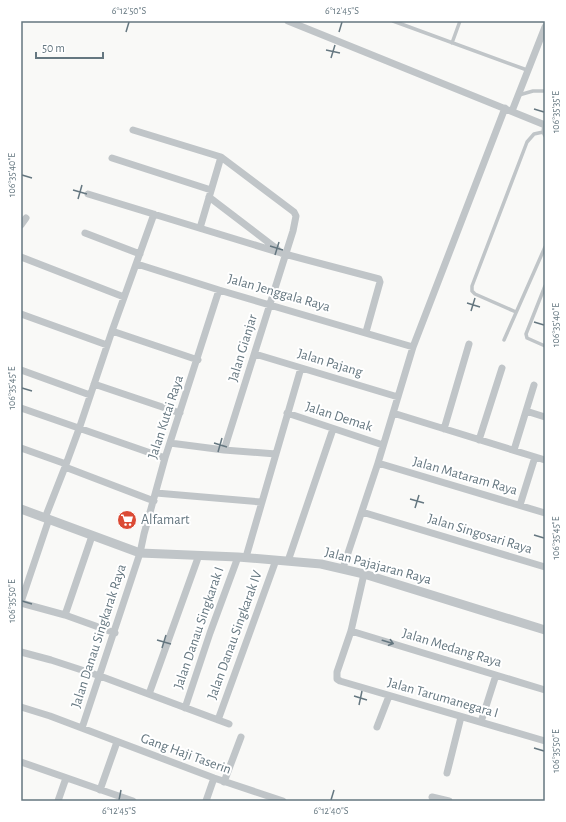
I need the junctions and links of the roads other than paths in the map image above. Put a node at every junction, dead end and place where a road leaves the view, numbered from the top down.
1 (288, 21) edge
2 (393, 21) edge
3 (460, 21) edge
4 (545, 26) edge
5 (452, 43) junction
6 (527, 70) junction
7 (545, 91) edge
8 (518, 95) junction
9 (508, 110) junction
10 (544, 129) edge
11 (133, 130) dead end
12 (221, 157) junction
13 (112, 158) dead end
14 (210, 193) junction
15 (88, 194) dead end
16 (154, 214) junction
17 (26, 218) dead end
18 (21, 225) edge
19 (200, 228) junction
20 (85, 233) dead end
21 (545, 247) edge
22 (284, 253) junction
23 (140, 254) junction
24 (21, 257) edge
25 (137, 264) junction
26 (545, 286) edge
27 (219, 290) junction
28 (124, 297) junction
29 (270, 304) junction
30 (516, 312) junction
31 (21, 314) edge
32 (112, 331) junction
33 (366, 332) junction
34 (504, 340) dead end
35 (469, 344) dead end
36 (107, 345) junction
37 (545, 346) edge
38 (413, 347) junction
39 (255, 354) junction
40 (198, 360) junction
41 (301, 368) junction
42 (502, 368) dead end
43 (21, 370) edge
44 (94, 384) junction
45 (534, 385) dead end
46 (90, 395) junction
47 (398, 397) junction
48 (21, 408) edge
49 (526, 411) junction
50 (180, 413) junction
51 (287, 413) junction
52 (393, 413) junction
53 (545, 417) edge
54 (79, 428) junction
55 (444, 428) junction
56 (333, 429) junction
57 (479, 440) junction
58 (170, 443) junction
59 (383, 445) junction
60 (21, 448) edge
61 (224, 450) junction
62 (514, 450) junction
63 (276, 454) junction
64 (536, 457) junction
65 (165, 458) junction
66 (545, 460) edge
67 (378, 463) junction
68 (66, 466) junction
69 (156, 493) junction
70 (154, 501) junction
71 (261, 502) junction
72 (520, 505) junction
73 (21, 509) edge
74 (362, 512) junction
75 (545, 513) edge
76 (47, 518) junction
77 (92, 536) junction
78 (140, 553) junction
79 (199, 555) junction
80 (242, 557) junction
81 (276, 560) junction
82 (288, 561) junction
83 (343, 568) junction
84 (545, 568) edge
85 (364, 574) junction
86 (21, 603) edge
87 (65, 615) junction
88 (351, 630) junction
89 (545, 630) edge
90 (115, 633) junction
91 (21, 652) edge
92 (496, 675) junction
93 (100, 676) junction
94 (545, 690) edge
95 (149, 694) junction
96 (389, 696) junction
97 (21, 707) edge
98 (185, 708) junction
99 (461, 717) junction
100 (218, 720) junction
101 (481, 722) junction
102 (229, 724) dead end
103 (377, 727) dead end
104 (82, 728) junction
105 (241, 737) dead end
106 (545, 741) edge
107 (117, 742) junction
108 (21, 762) edge
109 (447, 773) dead end
110 (66, 778) junction
111 (214, 778) junction
112 (224, 782) junction
113 (100, 790) junction
114 (432, 797) dead end
115 (58, 801) edge
116 (133, 801) edge
117 (206, 801) edge
118 (283, 801) edge
119 (449, 801) edge

1 - 9 street
2 - 5 lane
3 - 5 lane
4 - 6 street
5 - 6 lane
6 - 8 street
7 - 8 lane
8 - 9 street
9 - 10 street
9 - 38 street
10 - 30 lane
11 - 12 street, Jalan Gianjar
12 - 14 street
12 - 22 street, Jalan Gianjar
13 - 14 street
14 - 19 street
14 - 22 street
15 - 16 street
16 - 19 street
16 - 23 street
17 - 18 street
19 - 22 street
20 - 23 street
21 - 30 lane
22 - 29 street, Jalan Gianjar
22 - 33 street
23 - 25 street
24 - 28 street
25 - 27 street, Jalan Jenggala Raya
25 - 28 street
26 - 37 lane
27 - 29 street, Jalan Jenggala Raya
27 - 40 street, Jalan Kutai Raya
28 - 32 street
29 - 33 street, Jalan Jenggala Raya
29 - 39 street, Jalan Gianjar
30 - 34 lane
31 - 36 street
32 - 36 street
32 - 40 street
33 - 38 street, Jalan Jenggala Raya
35 - 55 street
36 - 44 street
38 - 47 street
39 - 41 street, Jalan Pajang
39 - 61 street, Jalan Gianjar
40 - 50 street, Jalan Kutai Raya
41 - 47 street, Jalan Pajang
41 - 51 street, Jalan Danau Singkarak I
42 - 57 street
43 - 46 street
44 - 46 street
44 - 50 street
45 - 49 street
46 - 54 street
47 - 52 street
48 - 54 street
49 - 53 street
49 - 62 street
50 - 58 street, Jalan Kutai Raya
51 - 56 street, Jalan Demak
51 - 63 street, Jalan Danau Singkarak I
52 - 55 street
52 - 59 street
54 - 65 street
54 - 68 street
55 - 57 street
56 - 59 street, Jalan Demak
56 - 82 street
57 - 62 street
58 - 61 street
58 - 65 street, Jalan Kutai Raya
59 - 67 street
60 - 68 street
61 - 63 street
62 - 64 street
63 - 71 street, Jalan Danau Singkarak I
64 - 66 street
64 - 72 street
65 - 69 street, Jalan Kutai Raya
67 - 72 street, Jalan Mataram Raya
67 - 74 street
68 - 70 street
68 - 76 street
69 - 70 street, Jalan Kutai Raya
69 - 71 street
70 - 78 street, Jalan Kutai Raya
71 - 80 street, Jalan Danau Singkarak I
72 - 75 street, Jalan Mataram Raya
73 - 76 street, Jalan Pajajaran Raya
74 - 83 street
74 - 84 street, Jalan Singosari Raya
76 - 77 street, Jalan Pajajaran Raya
76 - 86 street
77 - 78 street, Jalan Pajajaran Raya
77 - 87 street
78 - 79 street, Jalan Pajajaran Raya
78 - 90 street, Jalan Danau Singkarak Raya
79 - 80 street, Jalan Pajajaran Raya
79 - 95 street
80 - 81 street, Jalan Pajajaran Raya
80 - 98 street, Jalan Danau Singkarak I
81 - 82 street, Jalan Pajajaran Raya
81 - 100 street, Jalan Danau Singkarak IV
82 - 83 street, Jalan Pajajaran Raya
83 - 85 street, Jalan Pajajaran Raya
85 - 88 street
85 - 89 street, Jalan Pajajaran Raya
86 - 87 street
87 - 90 street
88 -> 92 street, Jalan Medang Raya
88 - 96 street, Jalan Tarumanegara I
90 - 93 street, Jalan Danau Singkarak Raya
91 - 93 street
92 - 94 street, Jalan Medang Raya
92 - 101 street
93 - 95 street
93 - 104 street, Jalan Danau Singkarak Raya
95 - 98 street
96 - 99 street, Jalan Tarumanegara I
96 - 103 street
97 - 104 street, Gang Haji Taserin
98 - 100 street
99 - 101 street, Jalan Tarumanegara I
99 - 109 street
100 - 102 street
101 - 106 street, Jalan Tarumanegara I
104 - 107 street, Gang Haji Taserin
105 - 112 street
107 - 111 street, Gang Haji Taserin
107 - 113 street
108 - 110 street
110 - 113 street
110 - 115 street
111 - 112 street, Gang Haji Taserin
111 - 117 street
112 - 118 street, Gang Haji Taserin
113 - 116 street
114 - 119 street

